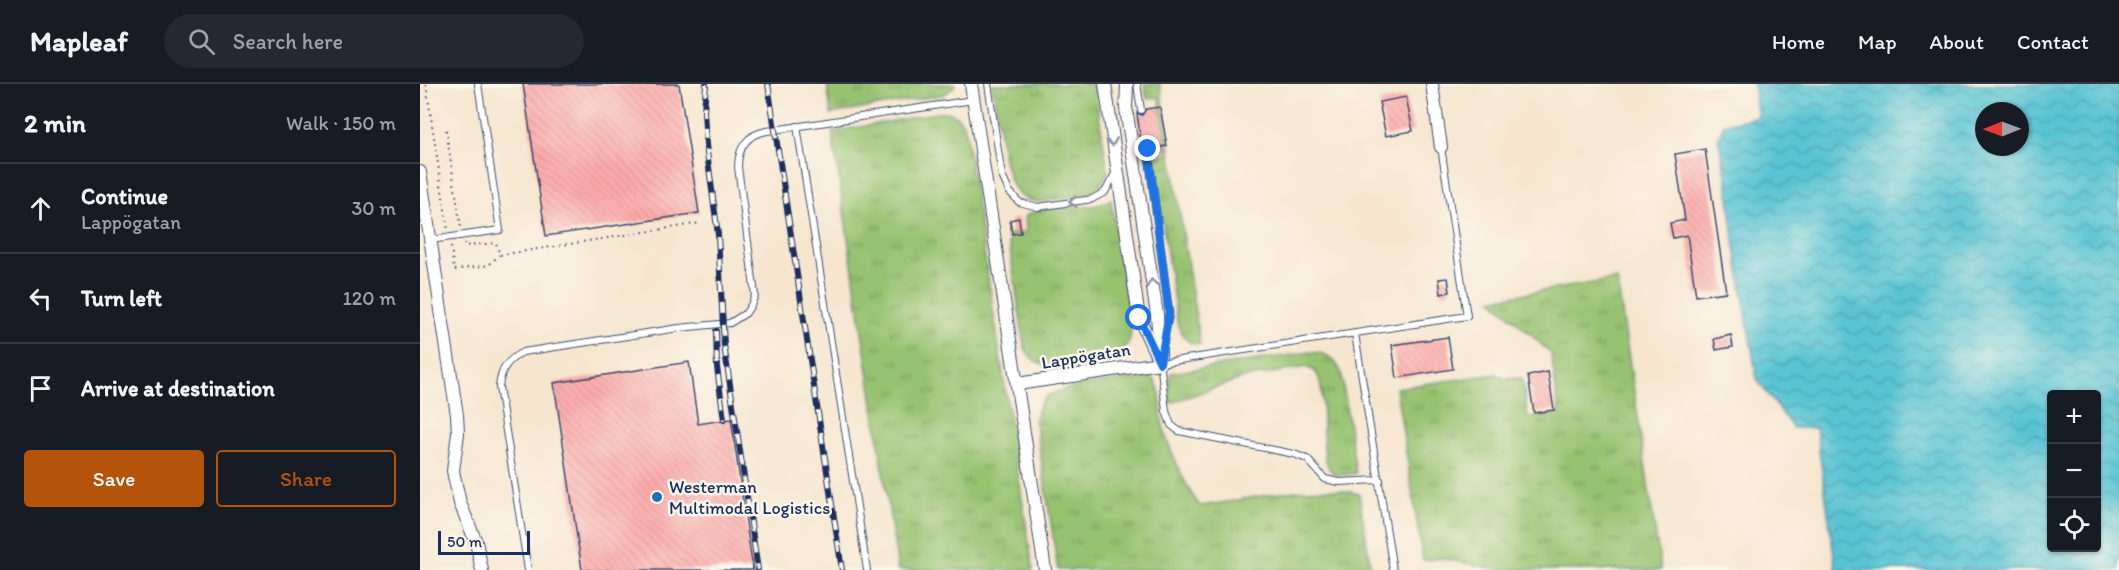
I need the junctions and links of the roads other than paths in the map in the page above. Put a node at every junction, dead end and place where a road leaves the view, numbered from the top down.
1 (478, 84) edge
2 (971, 84) edge
3 (988, 84) edge
4 (1105, 84) edge
5 (1121, 84) edge
6 (1127, 84) edge
7 (1137, 84) edge
8 (1432, 84) edge
9 (974, 100) junction
10 (1125, 108) junction
11 (1141, 110) dead end
12 (797, 126) junction
13 (1441, 147) joint
14 (1148, 149) dead end
15 (1116, 171) junction
16 (420, 172) edge
17 (430, 240) junction
18 (1355, 334) junction
19 (1160, 363) junction
20 (1017, 384) junction
21 (1380, 480) junction
22 (482, 570) edge
23 (528, 570) edge
24 (867, 570) edge
25 (1045, 570) edge
26 (1393, 570) edge

1 - 17 lane
2 - 9 street
15 -> 3 lane
4 -> 15 street, Lappögatan
5 - 10 street
6 - 10 street
7 - 11 lane
8 - 13 street
9 - 12 lane
9 - 20 street
19 -> 10 street
12 - 23 lane
12 - 24 lane
13 - 18 lane
14 - 19 lane
15 - 19 street, Lappögatan
16 - 17 street
17 - 22 street
18 - 19 lane
18 - 21 lane
19 - 20 street, Lappögatan
19 - 21 lane
20 - 25 street
21 - 26 lane

